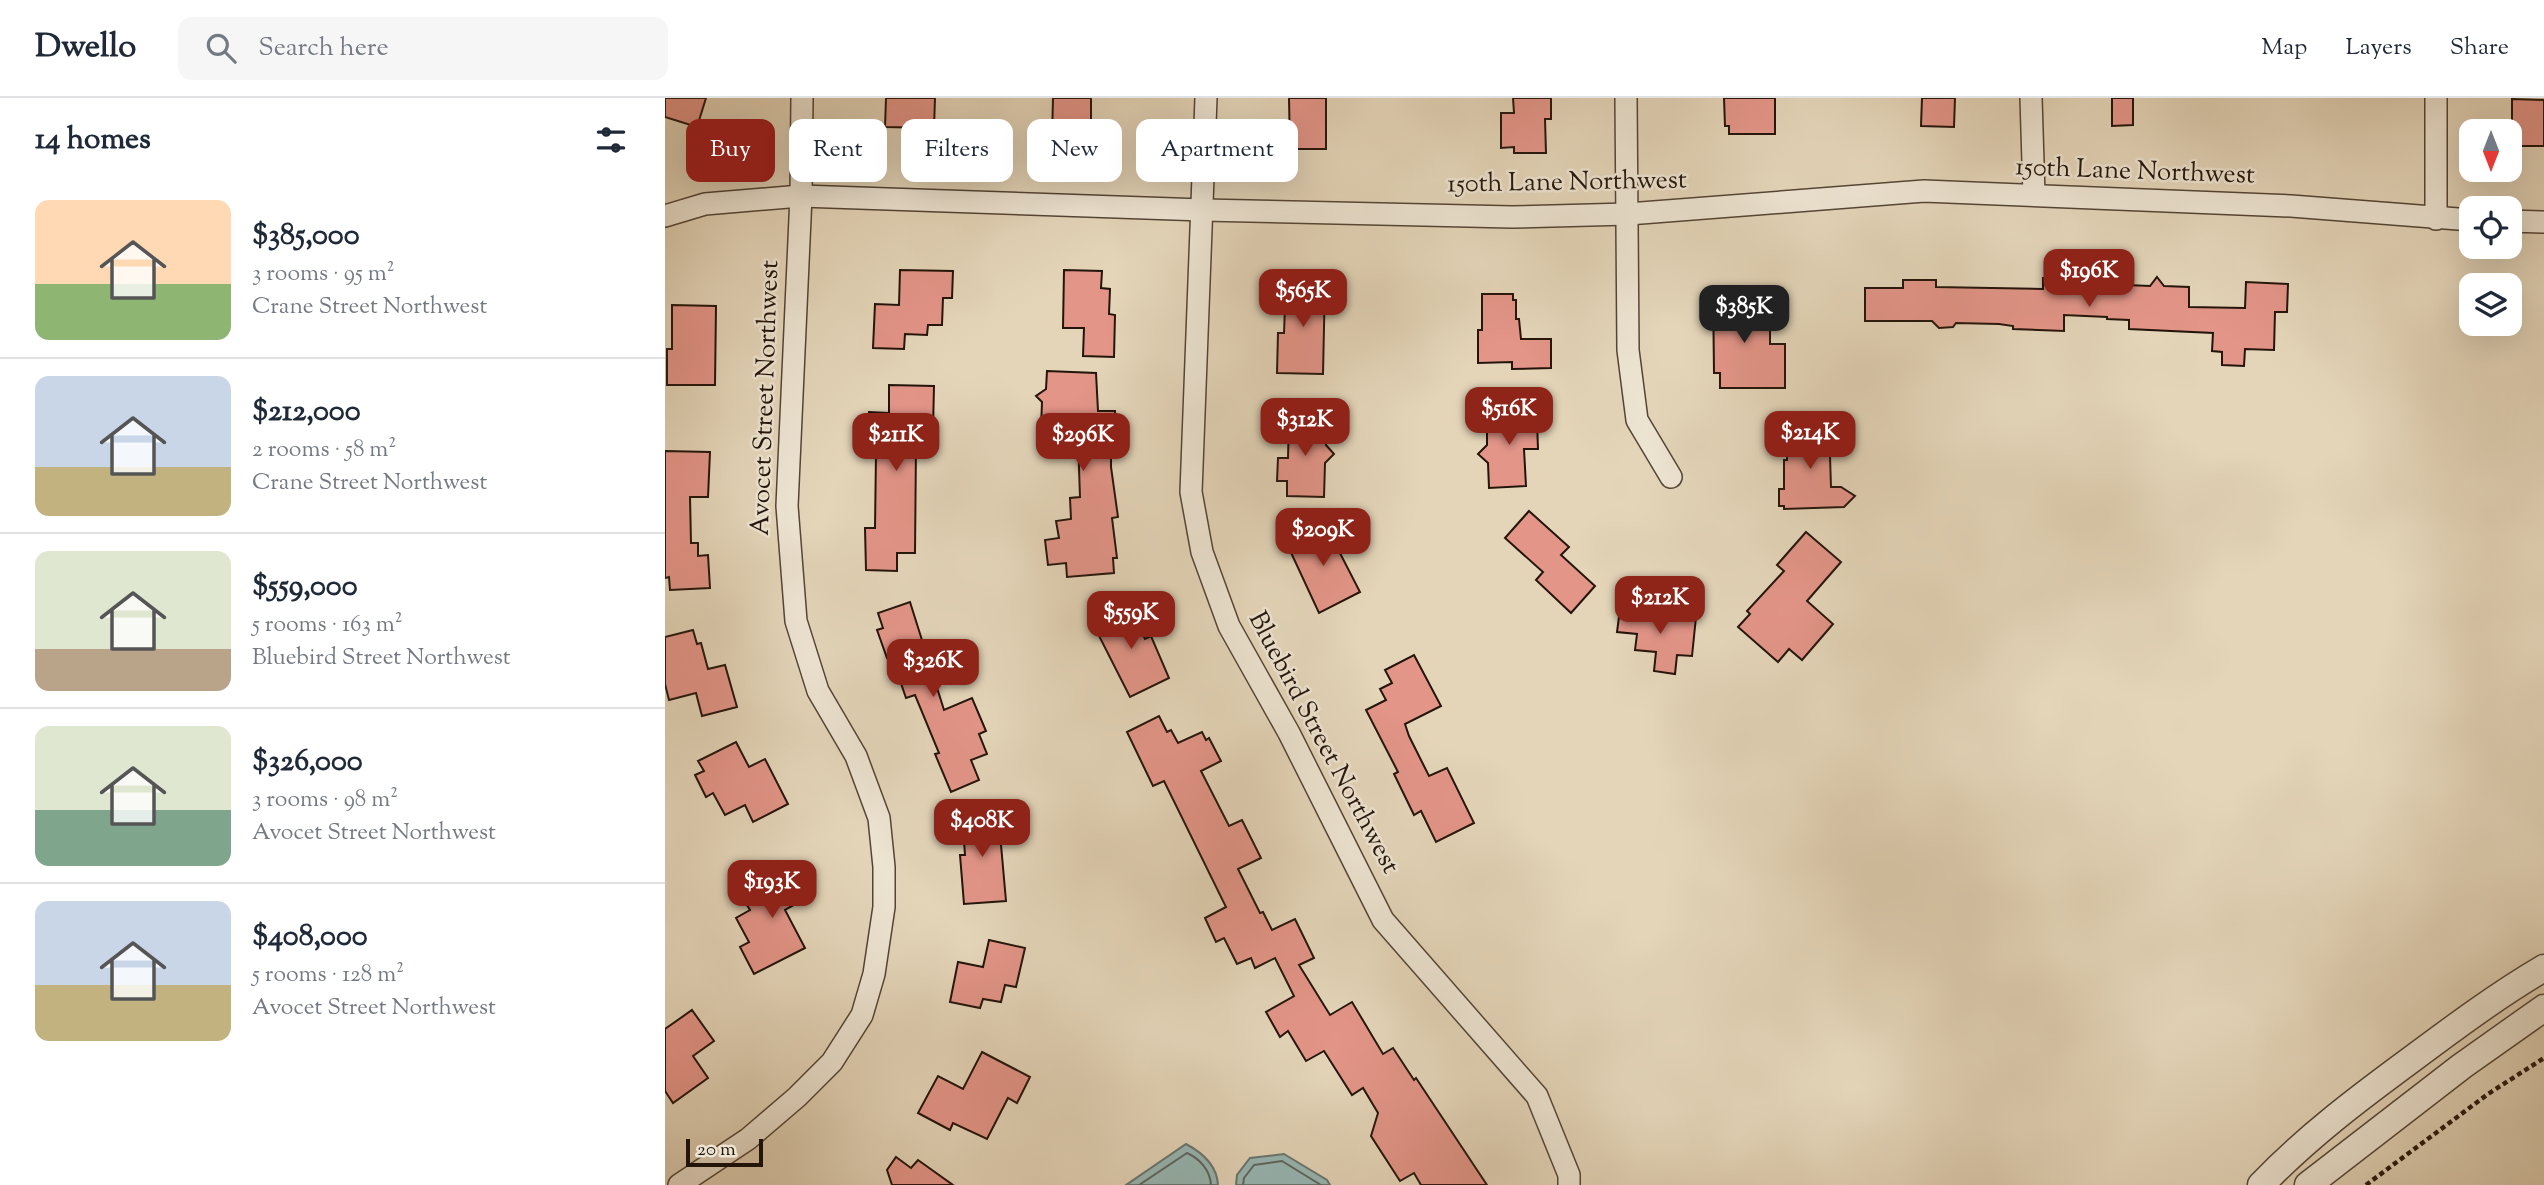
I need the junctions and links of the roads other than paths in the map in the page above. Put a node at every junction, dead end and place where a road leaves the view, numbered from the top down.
1 (802, 98) edge
2 (1206, 98) edge
3 (1626, 98) edge
4 (2031, 98) edge
5 (2436, 98) edge
6 (2034, 195) junction
7 (801, 196) junction
8 (1203, 210) junction
9 (1628, 214) junction
10 (665, 216) edge
11 (2436, 219) junction
12 (2459, 220) edge
13 (2522, 221) edge
14 (2544, 222) edge
15 (1671, 477) dead end
16 (2544, 968) edge
17 (2544, 1008) edge
18 (679, 1185) edge
19 (1569, 1185) edge
20 (2261, 1185) edge
21 (2308, 1185) edge

1 - 7 street, Avocet Street Northwest
2 - 8 street, Bluebird Street Northwest
3 - 9 street
4 - 6 street
5 - 11 street
6 - 9 street, 150th Lane Northwest
6 - 11 street, 150th Lane Northwest
7 - 8 street, 150th Lane Northwest
7 - 10 street, 150th Lane Northwest
7 - 18 street, Avocet Street Northwest
8 - 9 street, 150th Lane Northwest
8 - 19 street, Bluebird Street Northwest
9 - 15 street
11 - 12 street, 150th Lane Northwest
13 - 14 street
16 - 20 street
17 - 21 street

